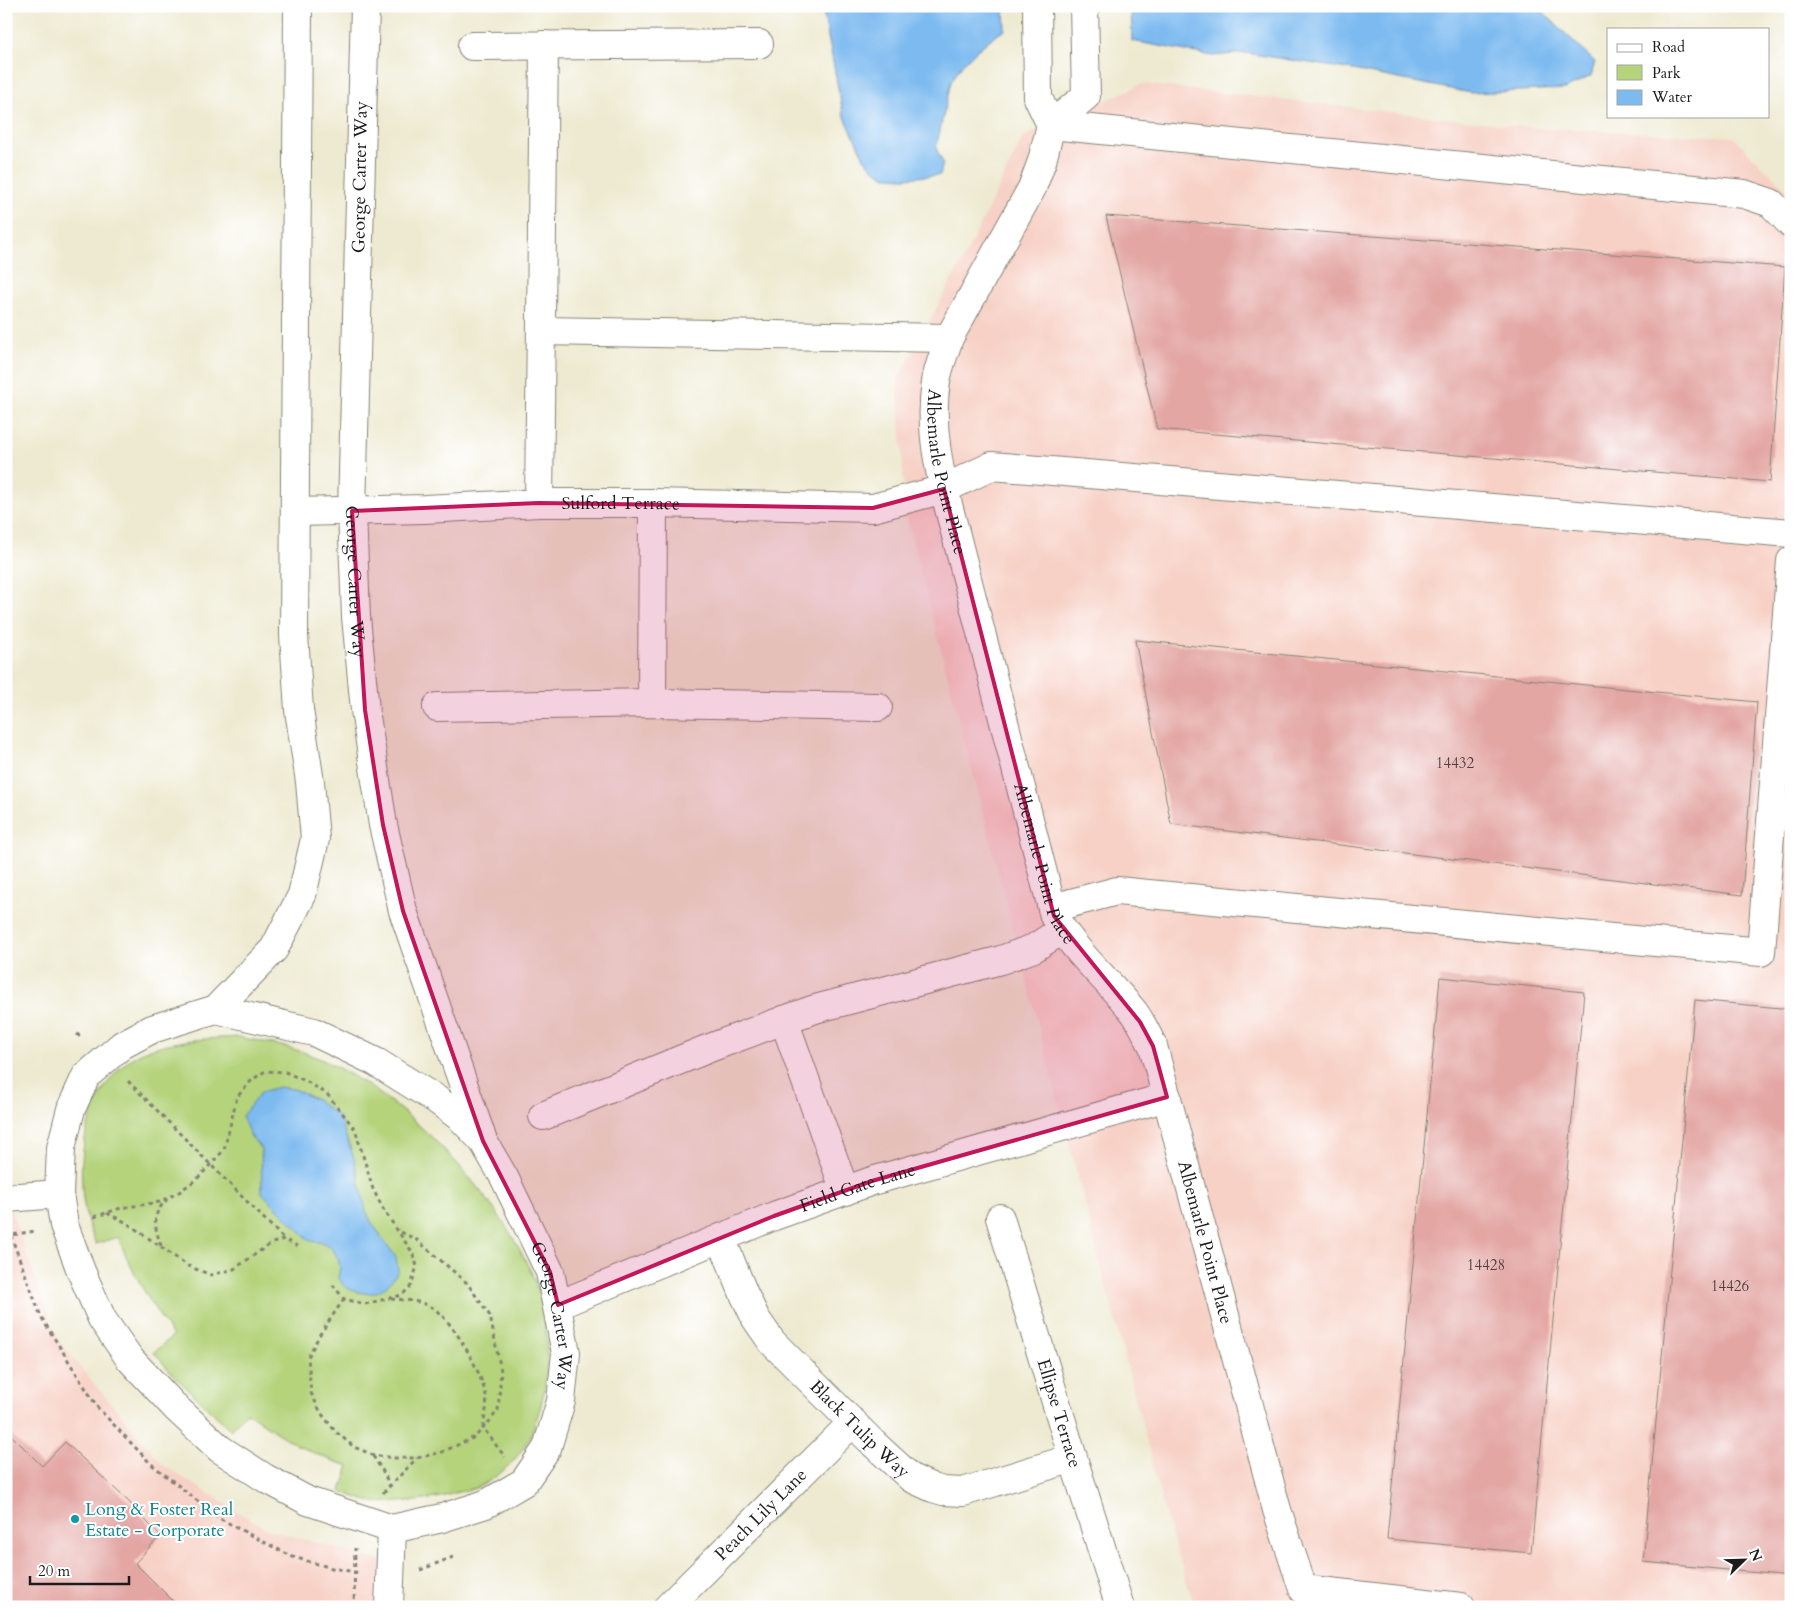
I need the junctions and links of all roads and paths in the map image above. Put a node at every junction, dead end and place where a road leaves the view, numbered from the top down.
1 (298, 6) edge
2 (365, 6) edge
3 (1036, 6) edge
4 (1084, 6) edge
5 (759, 44) dead end
6 (544, 45) junction
7 (472, 46) dead end
8 (1051, 124) junction
9 (1791, 224) edge
10 (541, 331) junction
11 (949, 338) junction
12 (944, 489) junction
13 (539, 503) junction
14 (653, 503) junction
15 (296, 512) junction
16 (352, 512) junction
17 (1791, 532) edge
18 (1791, 561) edge
19 (652, 702) junction
20 (437, 707) dead end
21 (878, 707) dead end
22 (1057, 919) junction
23 (216, 1009) junction
24 (784, 1020) junction
25 (77, 1034) dead end
26 (106, 1058) junction
27 (1167, 1097) junction
28 (543, 1116) dead end
29 (483, 1141) junction
30 (210, 1165) junction
31 (844, 1191) junction
32 (59, 1194) junction
33 (171, 1196) junction
34 (6, 1198) edge
35 (106, 1213) junction
36 (1000, 1218) dead end
37 (64, 1225) junction
38 (396, 1230) junction
39 (6, 1236) edge
40 (721, 1238) junction
41 (284, 1239) junction
42 (161, 1246) junction
43 (297, 1246) dead end
44 (334, 1285) dead end
45 (344, 1299) junction
46 (388, 1299) junction
47 (558, 1305) junction
48 (853, 1422) junction
49 (483, 1428) junction
50 (373, 1455) junction
51 (1072, 1458) junction
52 (524, 1482) junction
53 (390, 1487) dead end
54 (392, 1529) junction
55 (389, 1607) edge
56 (668, 1607) edge
57 (1120, 1607) edge
58 (1461, 1607) edge

1 - 15 street
2 - 16 street, George Carter Way
3 - 8 street
4 - 8 street
5 - 6 street
6 - 7 street
6 - 10 street
8 - 9 street
8 - 11 street, Albemarle Point Place
10 - 11 street
10 - 13 street
11 - 12 street, Albemarle Point Place
12 - 14 street, Sulford Terrace
12 - 17 street, Sulford Terrace
12 - 22 street, Albemarle Point Place
13 - 14 street, Sulford Terrace
13 - 16 street, Sulford Terrace
14 - 19 street
15 - 16 street, Sulford Terrace
15 - 23 street
16 - 29 street, George Carter Way
18 - 22 street
19 - 20 street
19 - 21 street
22 - 24 street
22 - 27 street, Albemarle Point Place
23 - 26 street
23 - 29 street, George Carter Way
24 - 28 street
24 - 31 street
25 - 26 path
26 - 30 path
26 - 32 street
27 - 31 street, Field Gate Lane
27 - 58 street, Albemarle Point Place
29 - 47 street, George Carter Way
30 - 33 path
30 - 38 path
30 - 41 path
31 - 40 street, Field Gate Lane
32 - 34 street
32 - 37 street
33 - 35 path
33 - 42 path
35 - 37 path
35 - 42 path
36 - 51 street, Ellipse Terrace
37 - 39 path
37 - 54 street
38 - 46 path
38 - 49 path
40 - 47 street, Field Gate Lane
40 - 48 street, Black Tulip Way
41 - 42 path
41 - 43 path
44 - 45 path
45 - 46 path
45 - 50 path
46 - 49 path
47 - 52 street, George Carter Way
48 - 51 street, Black Tulip Way
48 - 56 street, Peach Lily Lane
49 - 50 path
49 - 52 path
50 - 53 path
51 - 57 street, Ellipse Terrace
52 - 54 street, George Carter Way
54 - 55 street

